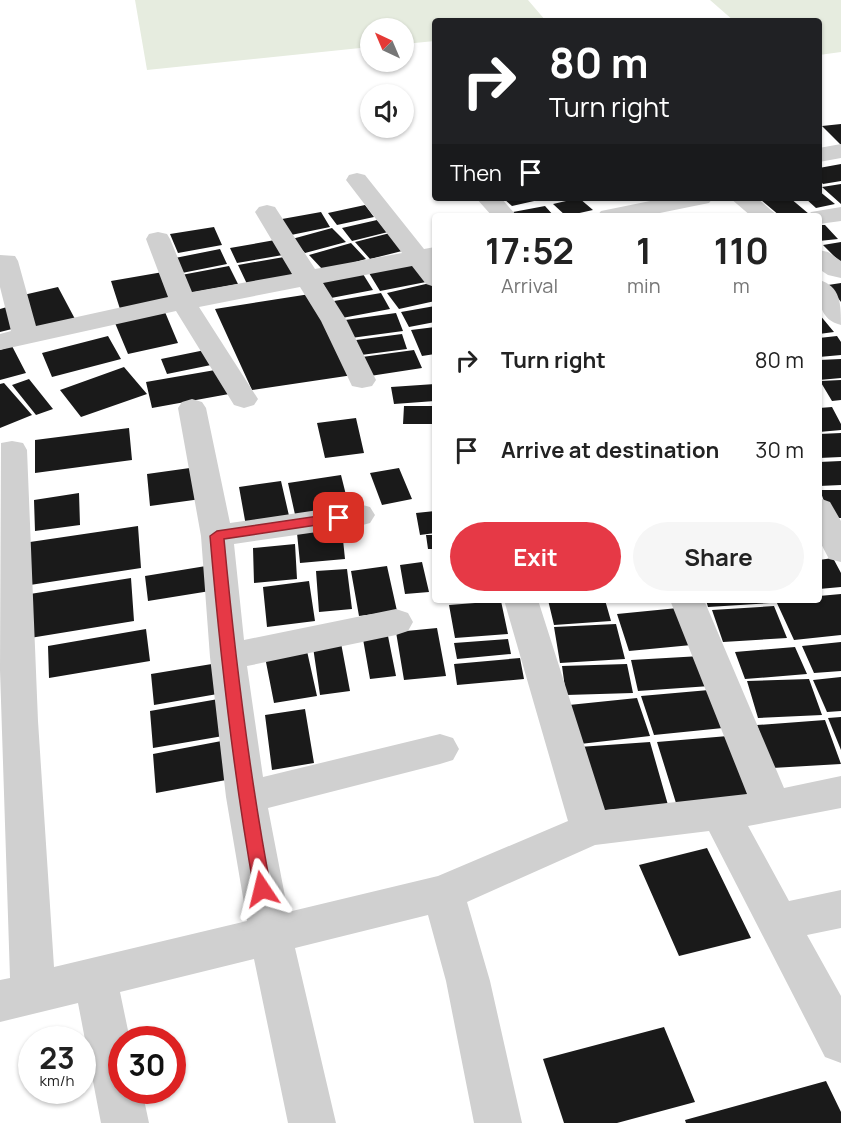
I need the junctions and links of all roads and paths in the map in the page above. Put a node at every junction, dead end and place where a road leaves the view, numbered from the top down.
1 (841, 151) edge
2 (822, 154) edge
3 (357, 180) dead end
4 (491, 201) edge
5 (682, 201) edge
6 (746, 201) edge
7 (619, 211) edge
8 (267, 212) dead end
9 (503, 213) edge
10 (762, 213) edge
11 (841, 214) edge
12 (822, 217) edge
13 (158, 239) dead end
14 (427, 255) edge
15 (822, 259) edge
16 (6, 261) dead end
17 (432, 270) edge
18 (841, 270) edge
19 (306, 279) junction
20 (822, 292) edge
21 (183, 302) junction
22 (841, 317) edge
23 (26, 337) junction
24 (0, 342) edge
25 (362, 380) dead end
26 (244, 399) dead end
27 (192, 408) dead end
28 (12, 450) dead end
29 (359, 515) dead end
30 (217, 536) junction
31 (7, 560) edge
32 (522, 603) edge
33 (688, 603) edge
34 (396, 622) dead end
35 (228, 657) junction
36 (440, 749) dead end
37 (10, 777) edge
38 (841, 792) edge
39 (246, 797) junction
40 (772, 807) junction
41 (720, 813) junction
42 (591, 829) junction
43 (443, 893) junction
44 (841, 909) edge
45 (778, 922) junction
46 (271, 936) junction
47 (95, 979) junction
48 (16, 997) edge
49 (841, 1041) edge
50 (125, 1123) edge
51 (312, 1123) edge
52 (498, 1123) edge

1 - 2 street
3 - 14 street
4 - 9 street
5 - 7 street
6 - 10 street
8 - 19 street
11 - 12 street
13 - 21 street
14 - 17 street
14 - 19 street
15 - 18 street
16 - 23 street
19 - 21 street
19 - 25 street
20 - 22 street
21 - 23 street
21 - 26 street
23 - 24 street
27 - 30 street
28 - 31 street
29 - 30 street
30 - 35 street
31 - 37 street
32 - 42 street
33 - 40 street
34 - 35 street
35 - 39 street
36 - 39 street
37 - 48 street
38 - 40 street
39 - 46 street
40 - 41 street
41 - 42 street
41 - 45 street
42 - 43 street
43 - 46 street
43 - 52 street
44 - 45 street
45 - 49 street
46 - 47 street
46 - 51 street
47 - 48 street
47 - 50 street

